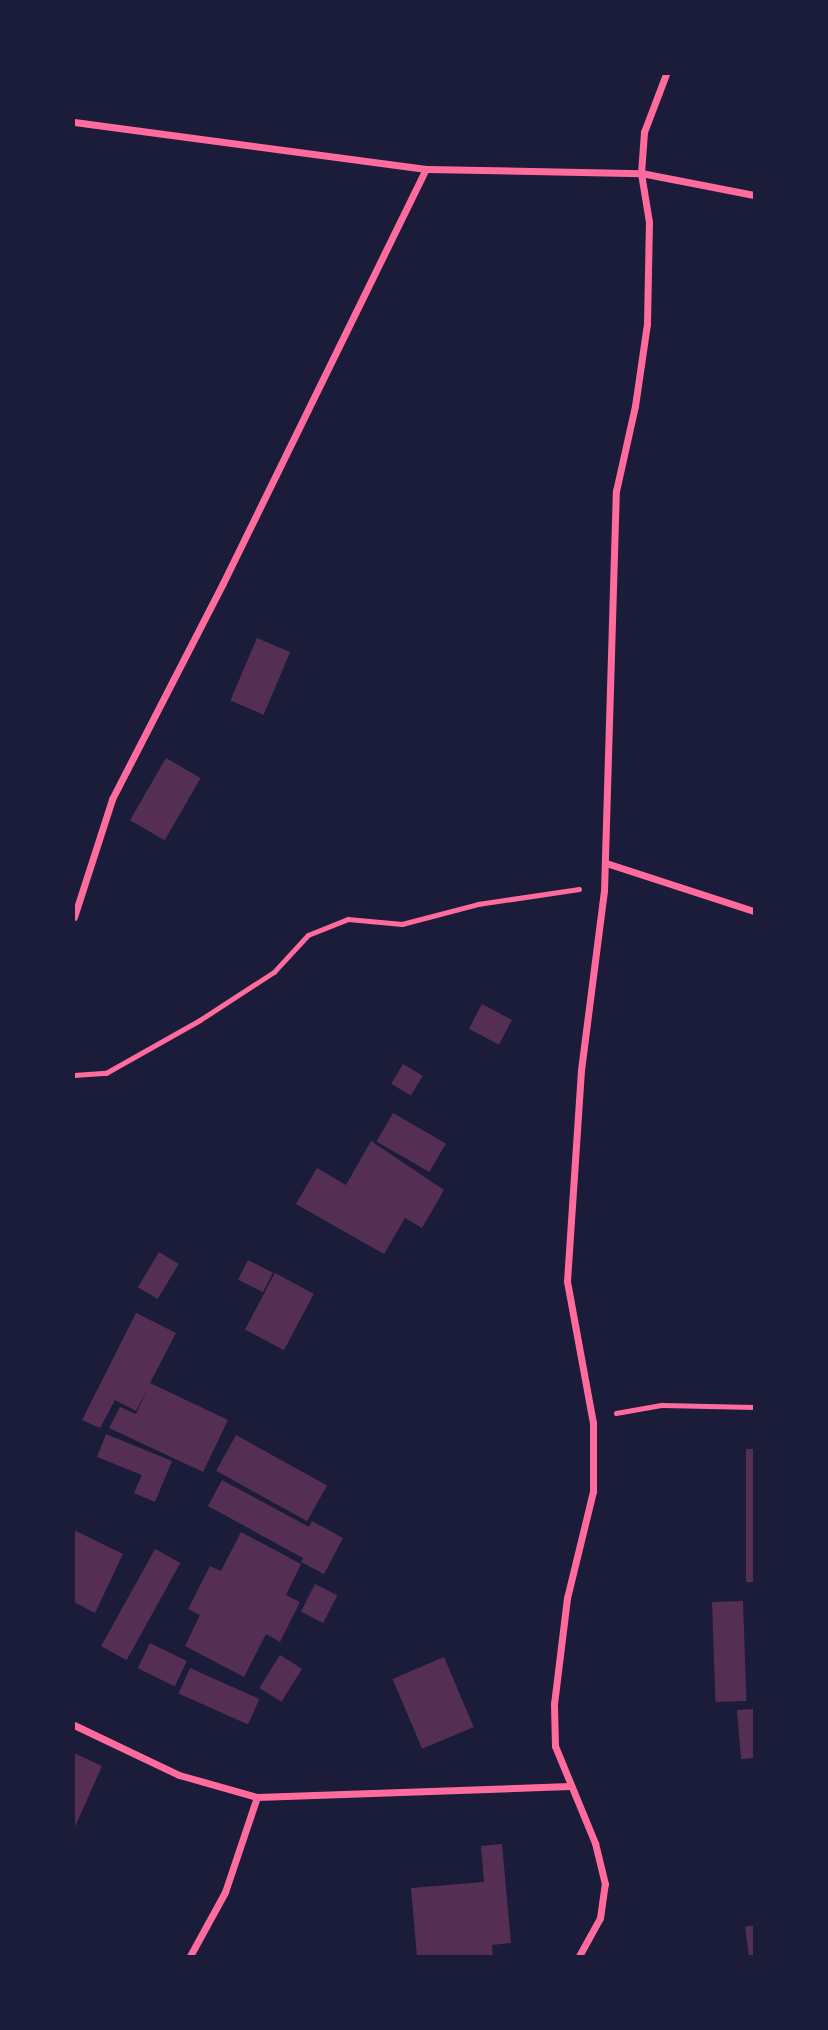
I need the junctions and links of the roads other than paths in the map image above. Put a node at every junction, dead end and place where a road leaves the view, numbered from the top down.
1 (666, 74) edge
2 (74, 122) edge
3 (426, 169) junction
4 (641, 173) junction
5 (754, 195) edge
6 (606, 863) junction
7 (754, 911) edge
8 (74, 917) edge
9 (74, 1725) edge
10 (570, 1786) junction
11 (257, 1797) junction
12 (190, 1956) edge
13 (579, 1956) edge

1 - 4 street
2 - 3 street
3 - 4 street
3 - 8 street
4 - 5 street
4 - 6 street
6 - 7 street
6 - 10 street
9 - 11 street
10 - 11 street
10 - 13 street
11 - 12 street

